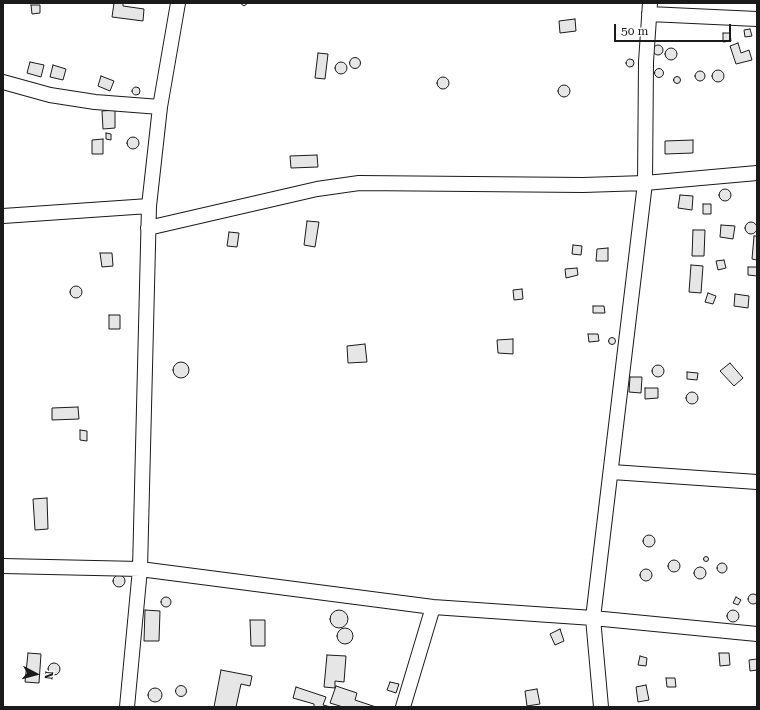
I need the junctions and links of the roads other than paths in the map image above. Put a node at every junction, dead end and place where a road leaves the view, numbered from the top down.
1 (178, 3) edge
2 (650, 9) edge
3 (757, 19) edge
4 (3, 82) edge
5 (160, 107) junction
6 (757, 173) edge
7 (645, 183) junction
8 (149, 206) junction
9 (3, 216) edge
10 (148, 228) junction
11 (612, 472) junction
12 (757, 482) edge
13 (3, 566) edge
14 (140, 569) junction
15 (432, 607) junction
16 (593, 618) junction
17 (757, 634) edge
18 (127, 707) edge
19 (403, 707) edge
20 (601, 707) edge

1 - 5 street
2 - 3 street
2 - 7 street
4 - 5 street
5 - 8 street
6 - 7 street
7 - 10 street
7 - 11 street
8 - 9 street
8 - 10 street
10 - 14 street
11 - 12 street
11 - 16 street
13 - 14 street
14 - 15 street
14 - 18 street
15 - 16 street
15 - 19 street
16 - 17 street
16 - 20 street

